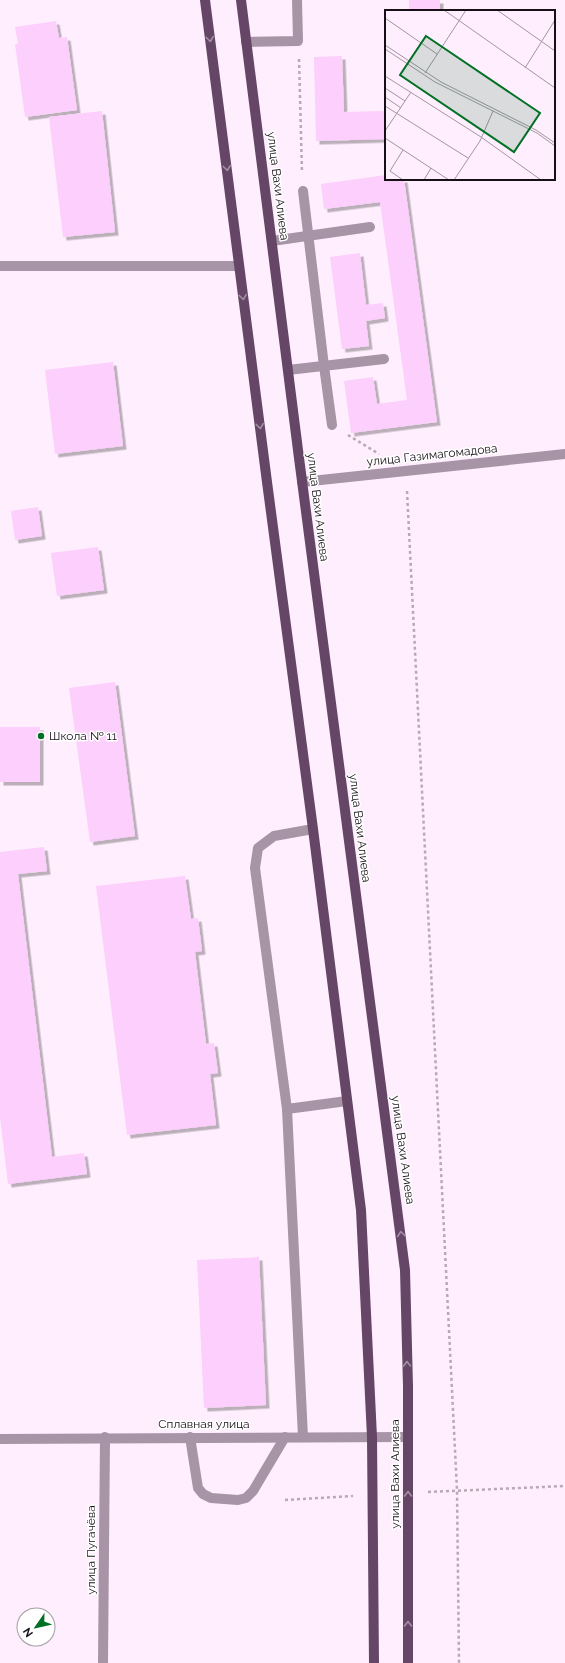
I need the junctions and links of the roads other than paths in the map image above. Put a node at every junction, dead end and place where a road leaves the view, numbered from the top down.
1 (205, 0) edge
2 (241, 0) edge
3 (297, 0) edge
4 (246, 42) junction
5 (303, 191) road end
6 (370, 227) dead end
7 (309, 236) junction
8 (272, 241) junction
9 (0, 266) edge
10 (239, 266) junction
11 (384, 359) dead end
12 (324, 366) junction
13 (288, 370) junction
14 (332, 425) road end
15 (565, 454) edge
16 (302, 482) junction
17 (313, 829) junction
18 (347, 1101) junction
19 (287, 1109) junction
20 (104, 1437) junction
21 (190, 1437) junction
22 (285, 1437) junction
23 (303, 1437) junction
24 (372, 1437) junction
25 (408, 1437) junction
26 (0, 1439) edge
27 (103, 1663) edge
28 (374, 1663) edge
29 (408, 1663) edge

1 -> 10 main road, улица Вахи Алиева
2 - 4 main road, улица Вахи Алиева
3 - 4 street
4 - 8 main road, улица Вахи Алиева
5 - 7 street
6 - 7 street
7 - 8 street
7 - 12 street
8 - 13 main road, улица Вахи Алиева
9 - 10 street
10 -> 17 main road, улица Вахи Алиева
11 - 12 street
12 - 13 street
12 - 14 street
13 - 16 main road, улица Вахи Алиева
15 - 16 street, улица Газимагомадова
25 -> 16 main road, улица Вахи Алиева
17 - 18 main road, улица Вахи Алиева
17 - 19 street
18 - 19 street
18 - 24 main road, улица Вахи Алиева
19 - 23 street
20 - 21 street, Сплавная улица
20 - 26 street, Сплавная улица
20 - 27 street, улица Пугачёва
21 - 22 street, Сплавная улица
21 - 22 street
22 - 23 street, Сплавная улица
23 - 24 street, Сплавная улица
24 - 25 street, Сплавная улица
24 - 28 main road, улица Вахи Алиева
29 -> 25 main road, улица Вахи Алиева

